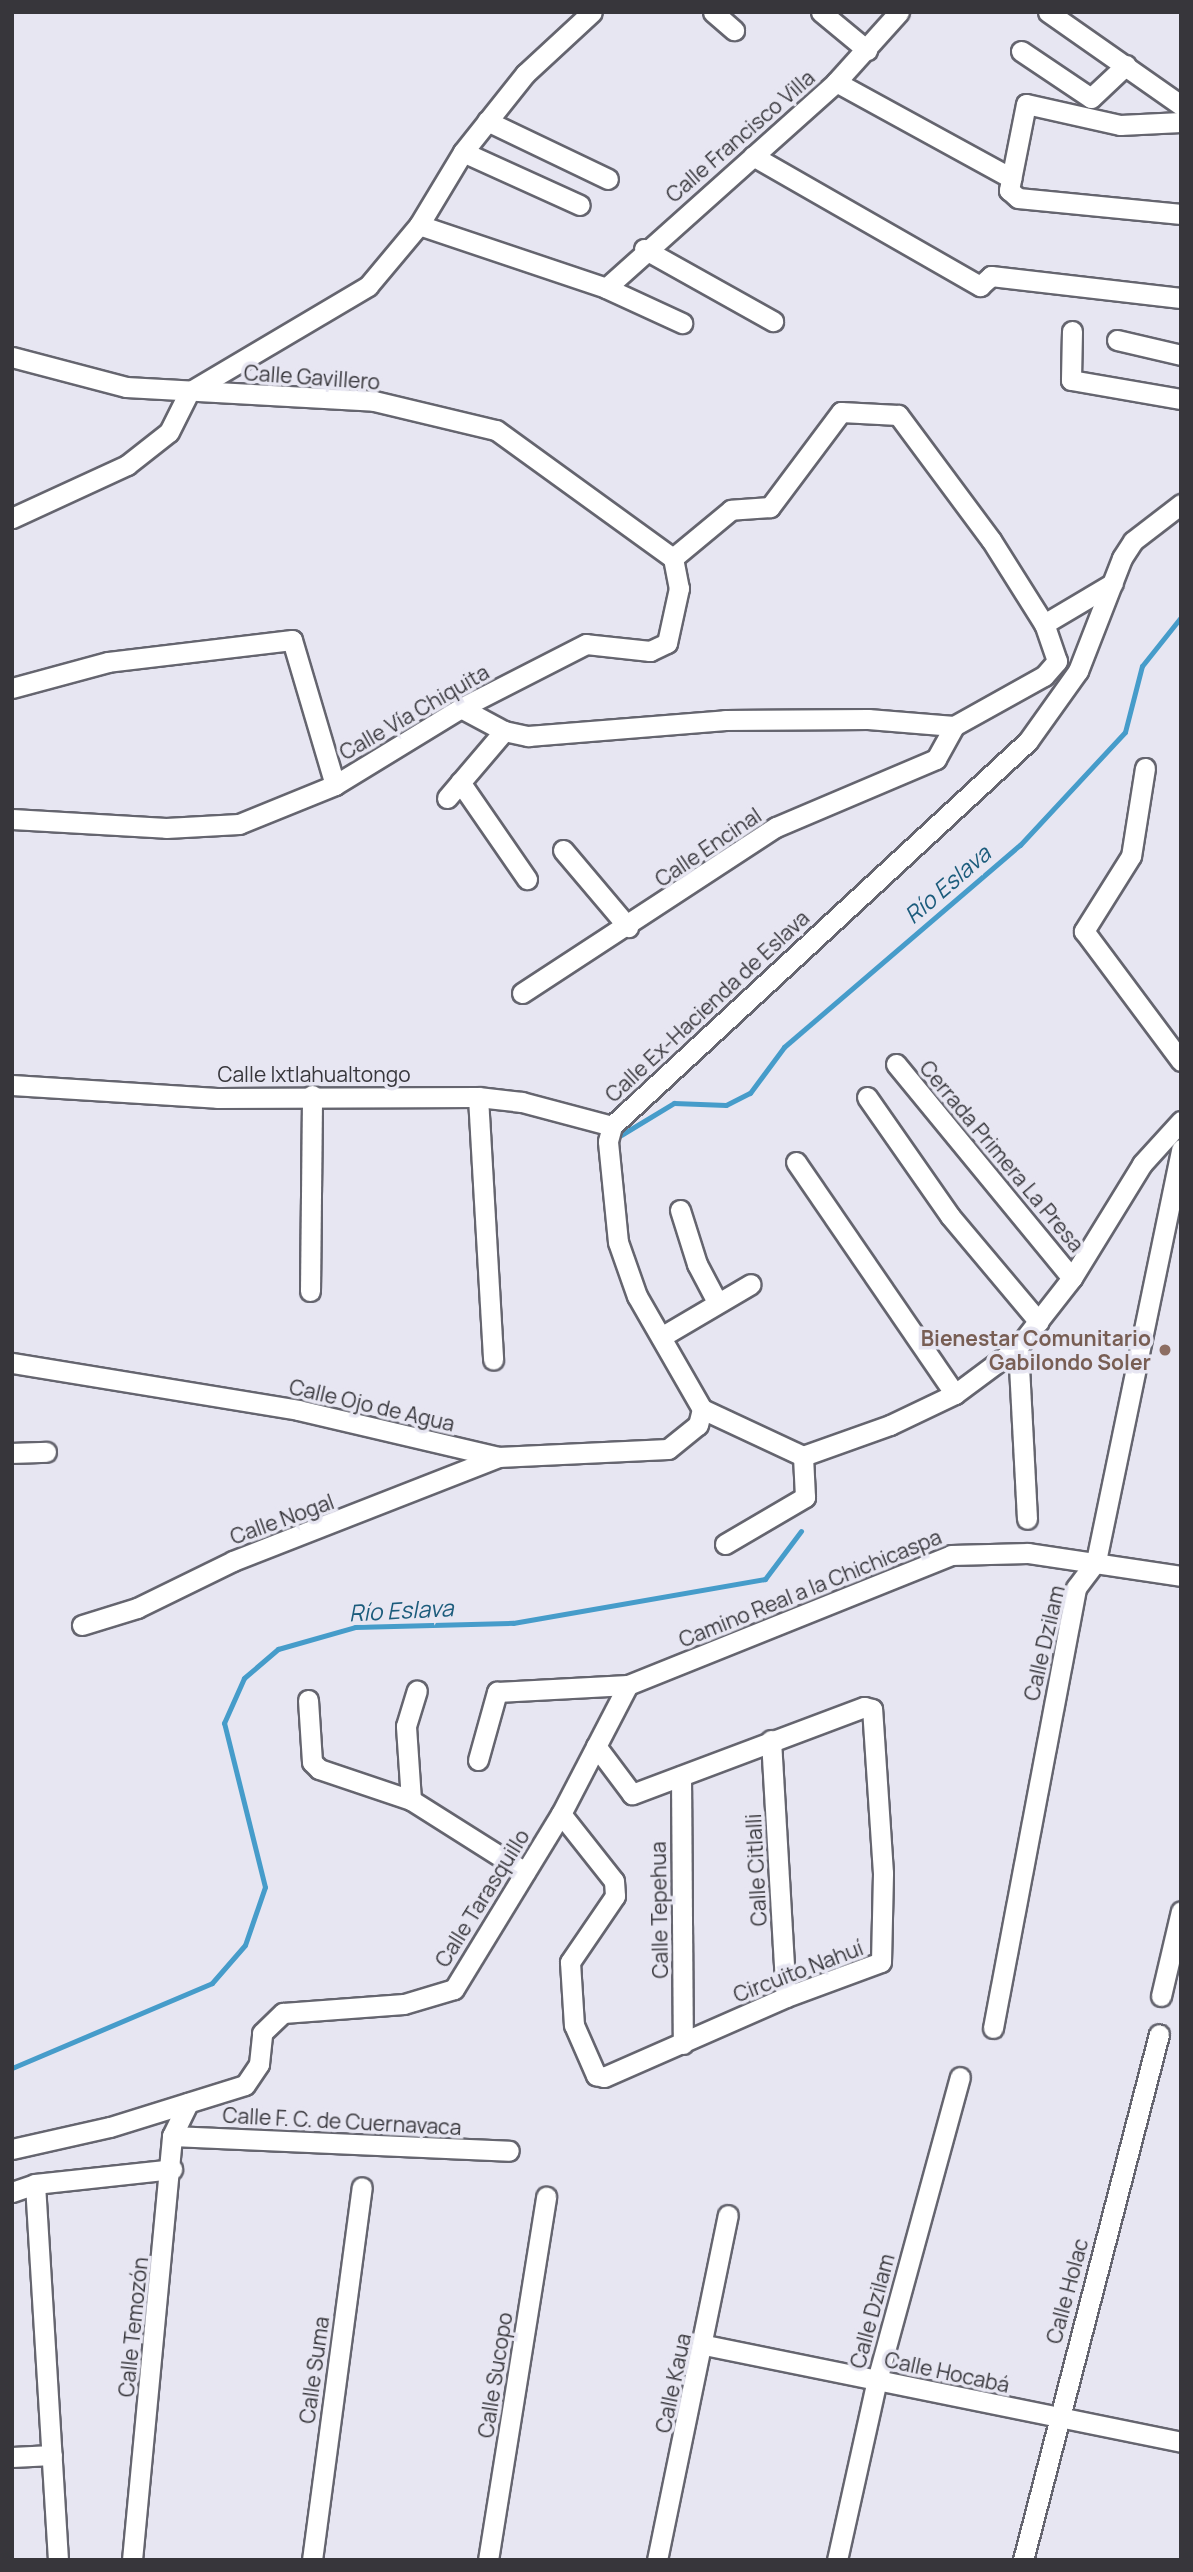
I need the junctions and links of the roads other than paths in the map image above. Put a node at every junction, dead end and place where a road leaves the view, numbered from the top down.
1 (592, 12) edge
2 (713, 12) edge
3 (821, 12) edge
4 (1048, 12) edge
5 (893, 14) edge
6 (734, 30) dead end
7 (867, 50) junction
8 (1021, 51) dead end
9 (1126, 65) junction
10 (836, 82) junction
11 (1181, 105) edge
12 (487, 121) junction
13 (1181, 122) edge
14 (463, 152) junction
15 (753, 156) junction
16 (608, 179) dead end
17 (1010, 184) junction
18 (580, 205) dead end
19 (1181, 214) edge
20 (419, 225) junction
21 (644, 249) junction
22 (606, 288) junction
23 (1181, 298) edge
24 (773, 321) dead end
25 (682, 323) dead end
26 (1072, 331) dead end
27 (1117, 340) dead end
28 (1181, 355) edge
29 (12, 356) edge
30 (189, 392) junction
31 (1181, 399) edge
32 (1181, 504) edge
33 (12, 518) edge
34 (673, 558) junction
35 (1113, 583) junction
36 (1044, 624) junction
37 (12, 688) edge
38 (461, 708) junction
39 (954, 726) junction
40 (504, 731) junction
41 (1145, 768) dead end
42 (460, 782) junction
43 (335, 785) junction
44 (447, 798) dead end
45 (12, 819) edge
46 (563, 850) dead end
47 (527, 879) dead end
48 (628, 927) junction
49 (522, 993) dead end
50 (1181, 1062) edge
51 (896, 1064) dead end
52 (12, 1085) edge
53 (312, 1095) junction
54 (478, 1097) junction
55 (867, 1097) dead end
56 (1181, 1121) edge
57 (612, 1126) junction
58 (1181, 1149) edge
59 (796, 1163) dead end
60 (680, 1210) dead end
61 (1072, 1278) junction
62 (751, 1284) dead end
63 (310, 1291) dead end
64 (717, 1302) junction
65 (1039, 1322) junction
66 (661, 1337) junction
67 (1018, 1347) junction
68 (493, 1360) dead end
69 (12, 1363) edge
70 (955, 1394) junction
71 (702, 1409) junction
72 (12, 1452) edge
73 (46, 1452) dead end
74 (803, 1456) junction
75 (498, 1457) junction
76 (1027, 1519) dead end
77 (725, 1544) dead end
78 (1096, 1561) junction
79 (1181, 1576) edge
80 (82, 1625) dead end
81 (628, 1685) junction
82 (417, 1690) dead end
83 (308, 1700) dead end
84 (771, 1741) junction
85 (596, 1745) junction
86 (478, 1760) dead end
87 (681, 1776) junction
88 (411, 1800) junction
89 (561, 1814) junction
90 (525, 1872) junction
91 (1181, 1911) edge
92 (1161, 1996) dead end
93 (786, 1997) junction
94 (993, 2028) dead end
95 (1159, 2034) dead end
96 (683, 2043) junction
97 (960, 2077) dead end
98 (188, 2103) junction
99 (172, 2136) junction
100 (12, 2149) edge
101 (509, 2151) dead end
102 (172, 2169) junction
103 (35, 2183) junction
104 (362, 2187) dead end
105 (12, 2192) edge
106 (546, 2197) dead end
107 (728, 2215) dead end
108 (705, 2345) junction
109 (877, 2380) junction
110 (1057, 2417) junction
111 (1181, 2442) edge
112 (52, 2455) junction
113 (12, 2458) edge
114 (58, 2560) edge
115 (132, 2560) edge
116 (312, 2560) edge
117 (488, 2560) edge
118 (657, 2560) edge
119 (837, 2560) edge
120 (1023, 2560) edge

1 - 12 street
2 - 6 street
3 - 7 street
4 - 9 street
5 - 7 street, Calle Francisco Villa
7 - 10 street, Calle Francisco Villa
8 - 9 street
9 - 11 street
10 - 15 street, Calle Francisco Villa
10 - 17 street
12 - 14 street
12 - 16 street
13 - 17 street
14 - 18 street
14 - 20 street
15 - 21 street, Calle Francisco Villa
15 - 23 street
17 - 19 street
20 - 22 street
20 - 30 street
21 - 22 street, Calle Francisco Villa
21 - 24 street
22 - 25 street
26 - 31 street
27 - 28 street
29 - 30 street, Calle Gavillero
30 - 33 street
30 - 34 street, Calle Gavillero
32 - 35 street, Calle Ex-Hacienda de Eslava
34 - 36 street
34 - 38 street, Calle Vía Chiquita
35 - 36 street
35 - 57 street, Calle Ex-Hacienda de Eslava
36 - 39 street
37 - 43 street, Calle Vía Chiquita
38 - 40 street
38 - 43 street, Calle Vía Chiquita
39 - 40 street
39 - 48 street, Calle Encinal
40 - 42 street
41 - 50 street
42 - 44 street
42 - 47 street
43 - 45 street
46 - 48 street
48 - 49 street, Calle Encinal
51 - 61 street, Cerrada Primera La Presa
52 - 53 street, Calle Ixtlahualtongo
53 - 54 street, Calle Ixtlahualtongo
53 - 63 street
54 - 57 street, Calle Ixtlahualtongo
54 - 68 street
55 - 65 street
56 - 61 street
57 - 66 street, Calle Ex-Hacienda de Eslava
58 - 78 street, Calle Dzilam
59 - 70 street
60 - 64 street
61 - 65 street
62 - 64 street
64 - 66 street
65 - 67 street
66 - 71 street, Calle Ex-Hacienda de Eslava
67 - 70 street
67 - 76 street
69 - 75 street, Calle Ojo de Agua
70 - 74 street
71 - 74 street
71 - 75 street, Calle Ojo de Agua
72 - 73 street
74 - 77 street
75 - 80 street, Calle Nogal
78 - 79 street, Camino Real a la Chichicaspa
78 - 81 street, Camino Real a la Chichicaspa
78 - 94 street, Calle Dzilam
81 - 85 street, Calle Tarasquillo
81 - 86 street, Camino Real a la Chichicaspa
82 - 88 street
83 - 88 street
84 - 87 street, Circuito Nahuí
84 - 93 street, Calle Citlalli
84 - 93 street, Circuito Nahuí
85 - 87 street, Circuito Nahuí
85 - 89 street, Calle Tarasquillo
87 - 96 street, Calle Tepehua
88 - 90 street
89 - 90 street, Calle Tarasquillo
89 - 96 street, Circuito Nahuí
90 - 98 street, Calle Tarasquillo
91 - 92 street
93 - 96 street, Circuito Nahuí
95 - 110 street, Calle Holac
97 - 109 street, Calle Dzilam
98 - 99 street, Calle Temozón
98 - 100 street, Calle Tarasquillo
99 - 101 street, Calle F. C. de Cuernavaca
99 - 102 street, Calle Temozón
102 - 103 street
102 - 115 street, Calle Temozón
103 - 105 street
103 - 112 street
104 - 116 street, Calle Suma
106 - 117 street, Calle Sucopo
107 - 108 street, Calle Kaua
108 - 109 street, Calle Hocabá
108 - 118 street, Calle Kaua
109 - 110 street, Calle Hocabá
109 - 119 street, Calle Dzilam
110 - 111 street, Calle Hocabá
110 - 120 street, Calle Holac
112 - 113 street
112 - 114 street

